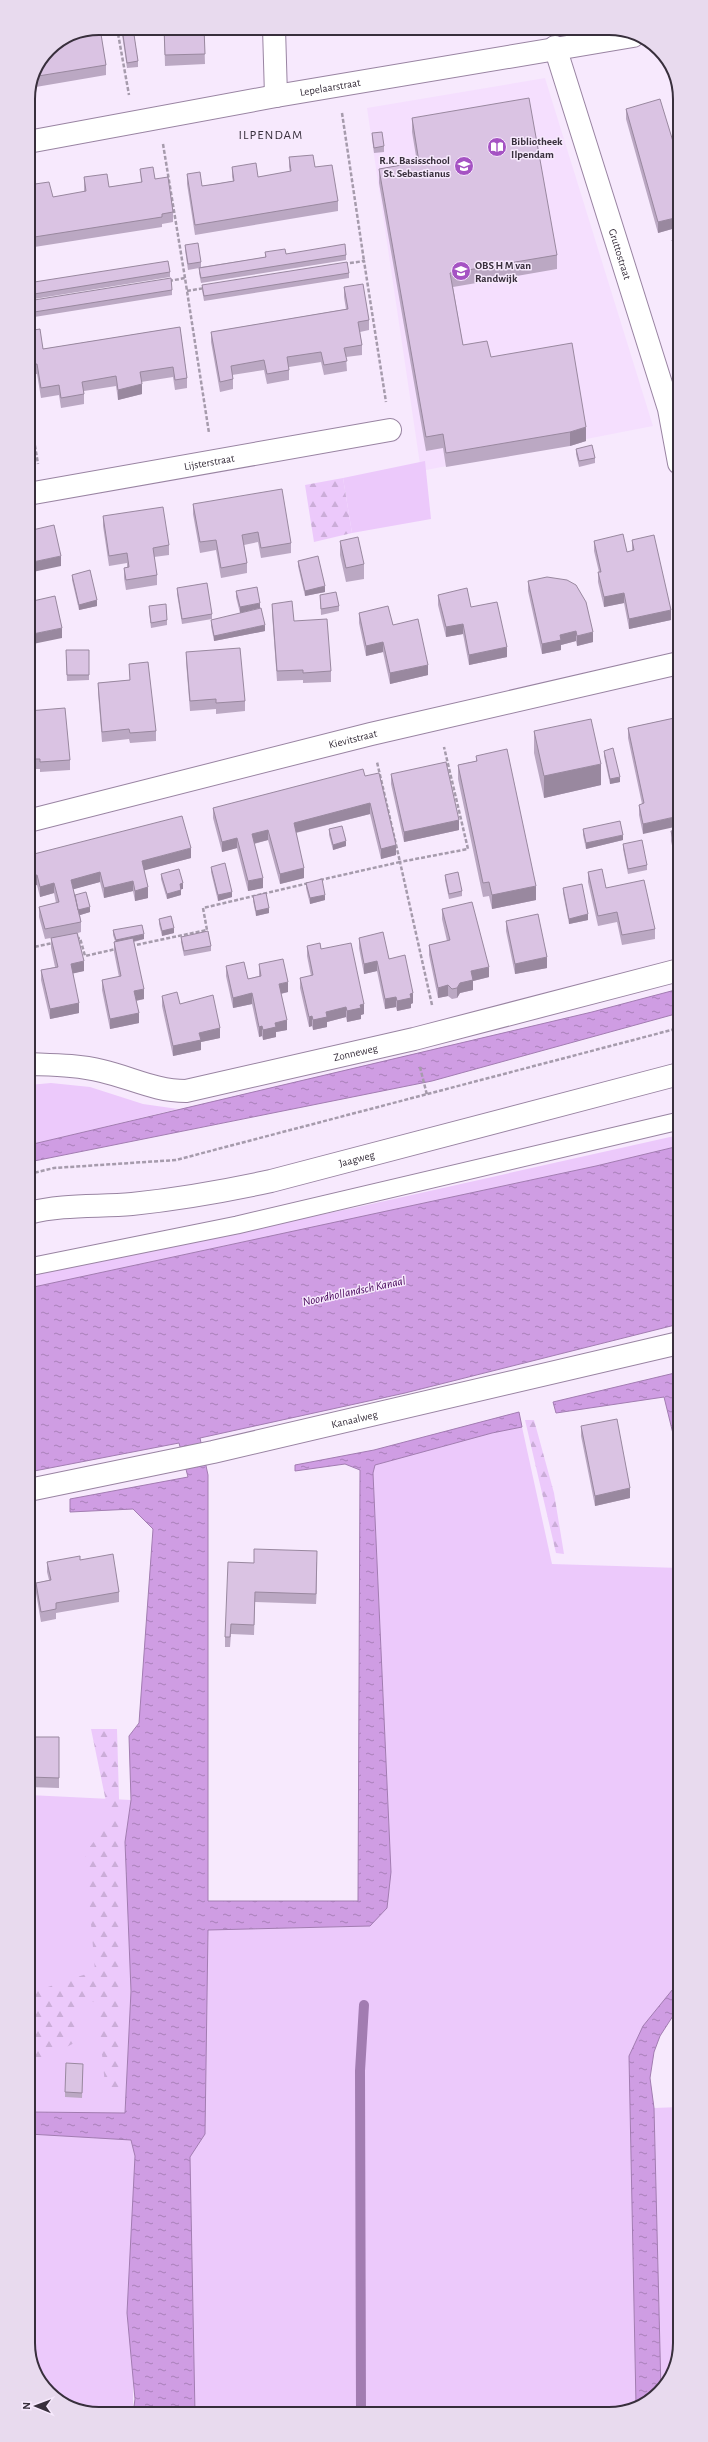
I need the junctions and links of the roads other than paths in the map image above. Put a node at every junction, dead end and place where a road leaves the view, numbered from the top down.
1 (274, 35) edge
2 (582, 36) edge
3 (622, 36) edge
4 (555, 48) junction
5 (276, 96) junction
6 (35, 141) edge
7 (673, 403) edge
8 (390, 430) road end
9 (36, 493) edge
10 (673, 664) edge
11 (35, 819) edge
12 (673, 972) edge
13 (35, 1064) edge
14 (673, 1076) edge
15 (673, 1122) edge
16 (35, 1212) edge
17 (35, 1266) edge
18 (673, 1344) edge
19 (35, 1489) edge

1 - 5 street
2 - 3 street, Lepelaarstraat
2 - 4 street, Lepelaarstraat
4 - 5 street, Lepelaarstraat
4 - 7 street, Gruttostraat
5 - 6 street, Lepelaarstraat
8 - 9 street, Lijsterstraat
10 - 11 street, Kievitstraat
12 - 13 street, Zonneweg
14 - 16 street, Jaagweg
15 - 17 lane
18 - 19 street, Kanaalweg

